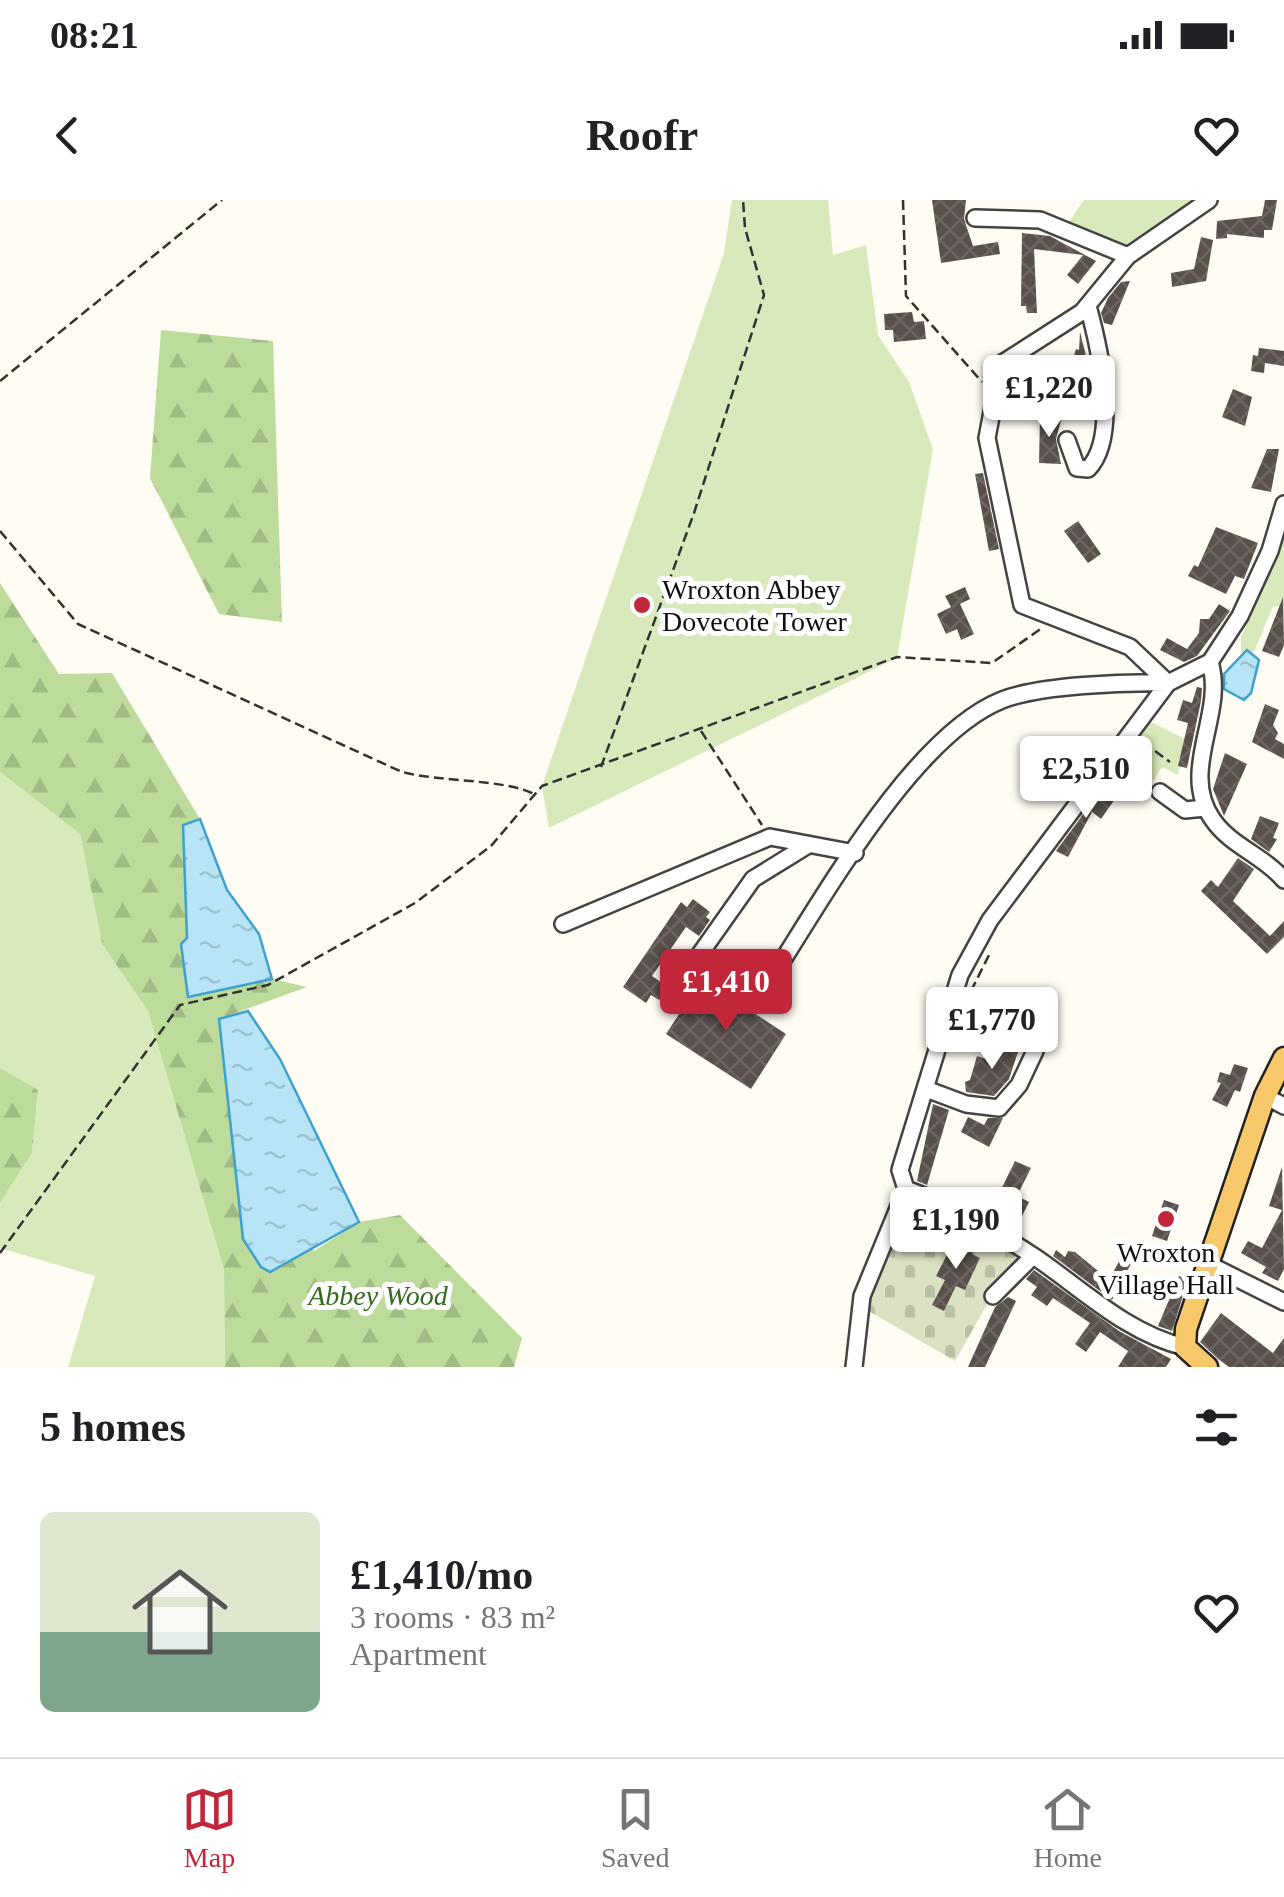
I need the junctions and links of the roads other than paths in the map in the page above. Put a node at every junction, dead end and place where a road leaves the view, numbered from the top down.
1 (1209, 200) edge
2 (975, 218) dead end
3 (1128, 256) junction
4 (1085, 309) junction
5 (1067, 440) dead end
6 (1283, 513) edge
7 (1210, 662) junction
8 (1168, 683) junction
9 (1160, 792) dead end
10 (1206, 808) junction
11 (808, 845) junction
12 (855, 852) junction
13 (1282, 873) edge
14 (562, 924) dead end
15 (700, 954) dead end
16 (763, 991) dead end
17 (1035, 1052) dead end
18 (1284, 1058) edge
19 (926, 1089) junction
20 (1275, 1101) edge
21 (906, 1189) junction
22 (1033, 1256) junction
23 (1208, 1264) junction
24 (993, 1296) dead end
25 (1284, 1302) edge
26 (1185, 1347) junction
27 (854, 1367) edge
28 (1206, 1367) edge

1 - 3 street
2 - 3 street
3 - 4 street
4 - 5 street
4 - 8 street
6 - 7 street
7 - 8 street
7 - 10 street
8 - 12 street
8 - 19 street
9 - 10 street
10 - 13 street
11 - 12 street
11 - 14 street
11 - 15 street
12 - 16 street
17 - 19 street
18 - 20 main road
19 - 21 street
20 - 23 main road
21 - 22 street
21 - 27 street
22 - 24 street
22 - 26 street
23 - 25 street
23 - 26 main road
26 - 28 main road

